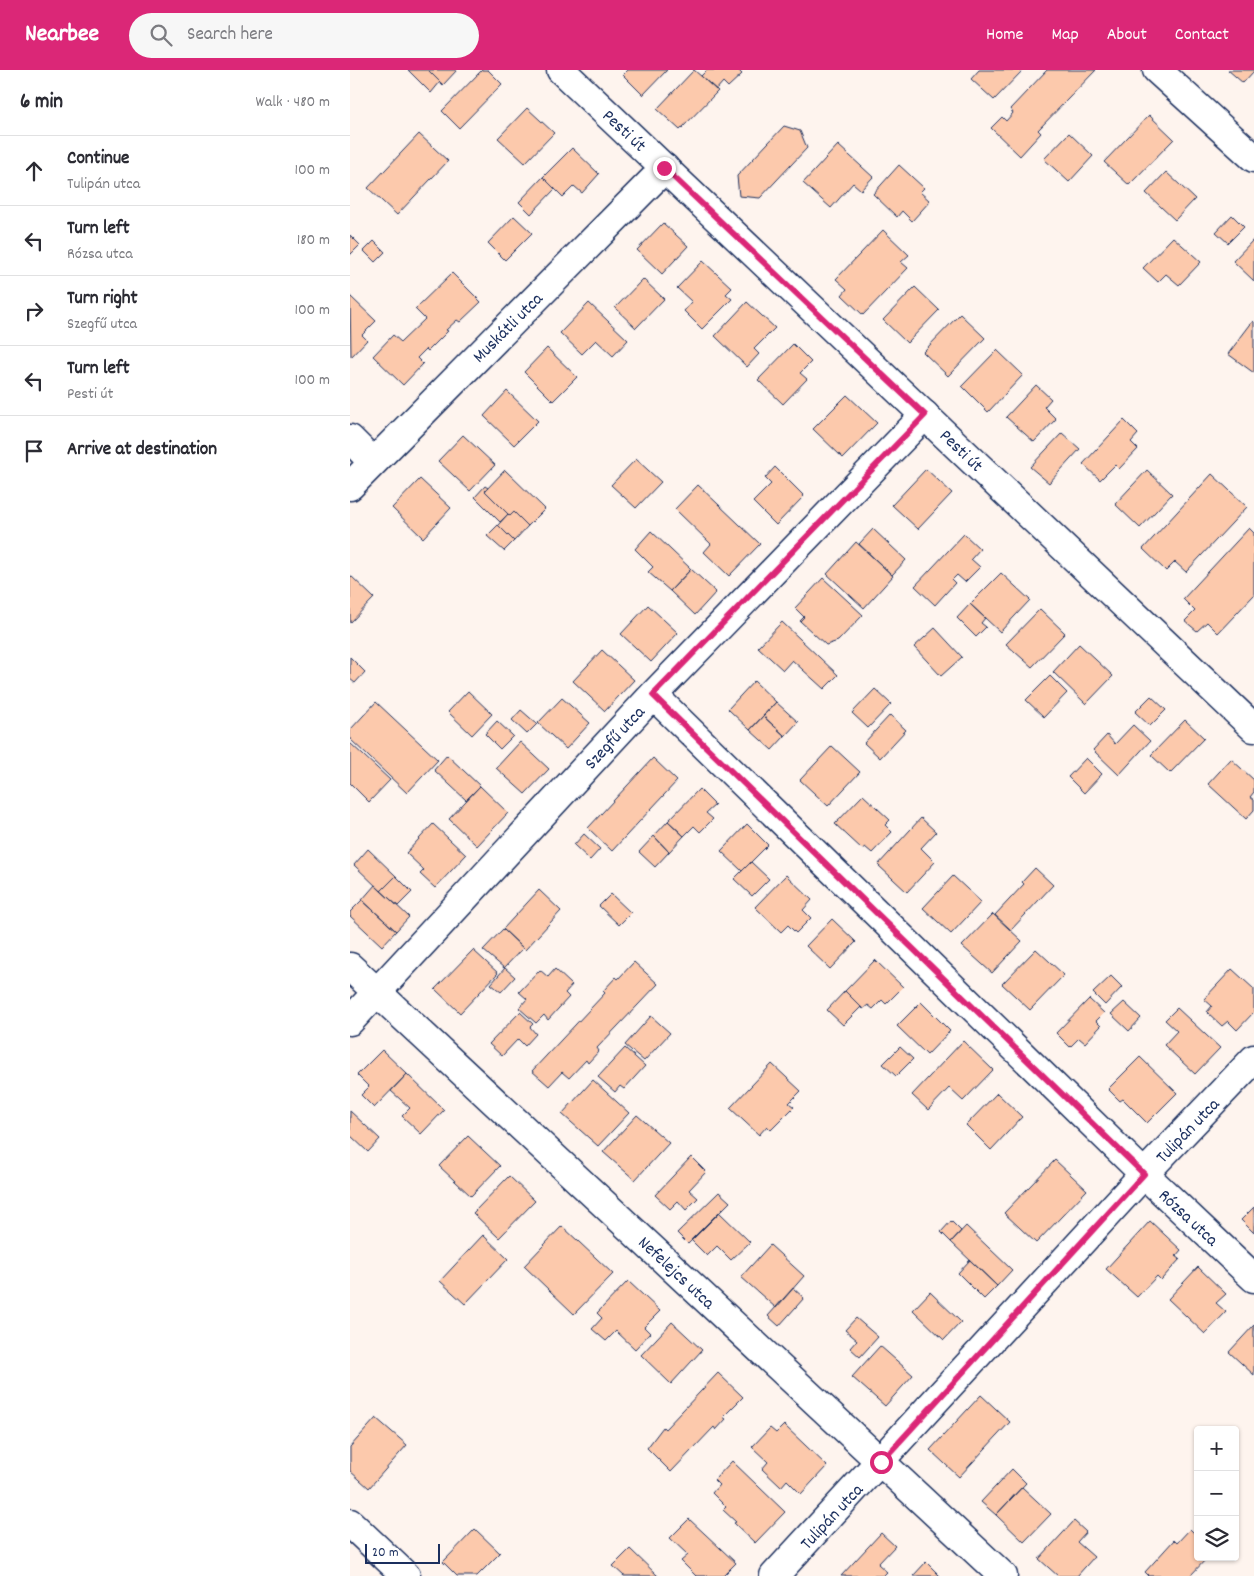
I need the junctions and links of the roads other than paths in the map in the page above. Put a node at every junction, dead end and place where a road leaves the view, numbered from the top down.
1 (561, 70) edge
2 (1157, 70) edge
3 (1254, 158) edge
4 (664, 168) junction
5 (925, 415) junction
6 (350, 439) edge
7 (373, 462) junction
8 (350, 486) edge
9 (653, 695) junction
10 (1254, 728) edge
11 (350, 967) edge
12 (376, 992) junction
13 (350, 1020) edge
14 (1254, 1059) edge
15 (1144, 1174) junction
16 (1254, 1278) edge
17 (881, 1462) junction
18 (350, 1523) edge
19 (406, 1576) edge
20 (774, 1576) edge
21 (1003, 1576) edge

1 - 4 street, Pesti út
2 - 3 street
4 - 5 street, Pesti út
4 - 7 street, Muskátli utca
5 - 9 street, Szegfű utca
5 - 10 street, Pesti út
6 - 7 street
7 - 8 street, Muskátli utca
9 - 12 street, Szegfű utca
9 - 15 street, Rózsa utca
11 - 12 street, Nefelejcs utca
12 - 13 street, Szegfű utca
12 - 17 street, Nefelejcs utca
14 - 15 street, Tulipán utca
15 - 16 street, Rózsa utca
15 - 17 street, Tulipán utca
17 - 20 street, Tulipán utca
17 - 21 street, Nefelejcs utca
18 - 19 street

